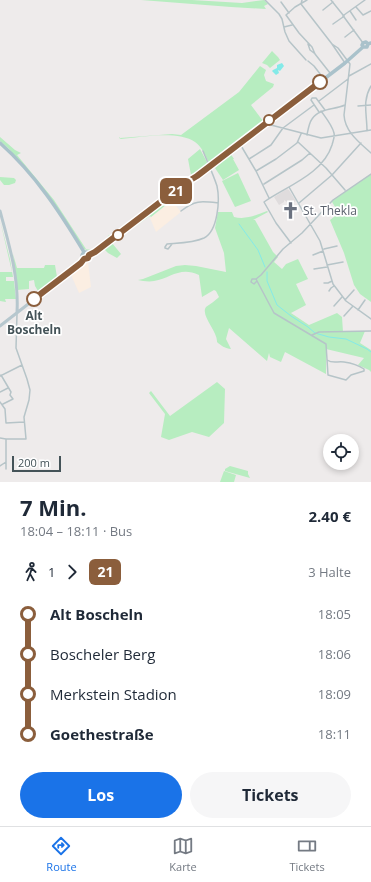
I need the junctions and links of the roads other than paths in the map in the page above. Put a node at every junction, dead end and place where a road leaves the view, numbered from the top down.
1 (265, 0) edge
2 (302, 0) edge
3 (307, 0) edge
4 (331, 0) edge
5 (366, 0) edge
6 (281, 2) dead end
7 (333, 2) junction
8 (301, 4) junction
9 (356, 7) junction
10 (323, 10) dead end
11 (350, 11) junction
12 (371, 11) edge
13 (289, 13) junction
14 (344, 16) junction
15 (356, 20) dead end
16 (333, 24) dead end
17 (292, 25) junction
18 (284, 27) junction
19 (354, 30) junction
20 (345, 37) dead end
21 (332, 44) junction
22 (370, 44) edge
23 (363, 45) junction
24 (346, 62) junction
25 (371, 64) edge
26 (330, 74) junction
27 (349, 76) junction
28 (324, 79) junction
29 (348, 79) junction
30 (371, 86) edge
31 (318, 101) junction
32 (314, 105) junction
33 (345, 105) junction
34 (371, 105) edge
35 (358, 106) dead end
36 (365, 106) junction
37 (325, 110) junction
38 (320, 112) junction
39 (266, 122) junction
40 (283, 128) junction
41 (367, 130) junction
42 (371, 130) edge
43 (302, 133) junction
44 (350, 133) junction
45 (307, 135) junction
46 (334, 136) junction
47 (298, 142) junction
48 (0, 143) edge
49 (239, 143) junction
50 (361, 143) junction
51 (202, 151) dead end
52 (310, 153) junction
53 (371, 153) edge
54 (249, 159) junction
55 (321, 163) junction
56 (210, 166) junction
57 (256, 171) junction
58 (371, 174) edge
59 (332, 175) junction
60 (263, 185) junction
61 (289, 187) junction
62 (346, 190) junction
63 (269, 198) junction
64 (218, 203) junction
65 (299, 203) junction
66 (0, 211) edge
67 (181, 211) dead end
68 (311, 224) junction
69 (291, 243) junction
70 (172, 244) dead end
71 (337, 246) dead end
72 (323, 250) junction
73 (84, 252) junction
74 (89, 255) junction
75 (314, 255) dead end
76 (84, 259) junction
77 (343, 262) dead end
78 (327, 266) junction
79 (314, 269) dead end
80 (332, 281) junction
81 (324, 283) dead end
82 (334, 286) junction
83 (354, 290) dead end
84 (329, 291) dead end
85 (342, 297) junction
86 (345, 300) junction
87 (365, 300) dead end
88 (334, 306) dead end
89 (353, 306) junction
90 (358, 310) junction
91 (17, 312) junction
92 (344, 316) dead end
93 (371, 319) edge
94 (0, 326) edge
95 (371, 330) edge
96 (314, 334) junction
97 (327, 360) junction
98 (22, 364) junction
99 (1, 376) edge
100 (8, 388) junction
101 (0, 392) edge
102 (0, 402) edge
103 (3, 404) junction
104 (24, 422) junction
105 (0, 438) edge
106 (6, 439) junction
107 (6, 462) junction
108 (0, 466) edge
109 (6, 469) dead end

1 - 18 street
2 - 8 street
3 - 8 street
4 - 7 street
5 - 9 street
6 - 13 street
7 - 10 street
7 - 14 street
8 - 13 street
8 - 21 street
9 - 11 street
9 - 12 street
11 - 14 street
11 - 15 street
13 - 17 street
14 - 16 street
14 - 19 street
17 - 18 street
17 - 26 street
18 - 28 street
19 - 20 street
19 - 23 street
21 - 24 street
21 - 24 street
22 - 23 main road
23 - 24 main road
24 - 26 main road
24 - 27 street
25 - 27 street
26 - 28 main road
27 - 29 street
28 - 39 main road
29 - 31 street
29 - 33 street
30 - 36 street
31 - 32 street
31 - 37 street
32 - 38 street
32 - 40 street
33 - 37 street
33 - 44 street
34 - 36 street
35 - 36 street
36 - 41 street
37 - 38 street
38 - 45 street
38 - 46 street
39 - 40 street
39 - 49 main road
40 - 43 street
40 - 54 street
41 - 42 street
41 - 44 street
43 - 45 street
43 - 47 street
44 - 46 street
44 - 50 street
45 - 46 street
46 - 55 street
47 - 52 street
47 - 57 street
48 - 73 main road
49 - 54 street
49 - 56 main road
50 - 53 street
50 - 59 street
51 - 56 street
52 - 55 street
52 - 60 street
54 - 57 street
55 - 59 street
55 - 61 street
56 - 64 street
56 - 74 main road
57 - 60 street
58 - 62 street
59 - 62 street
59 - 65 street
60 - 63 street
61 - 63 street
61 - 65 street
62 - 68 street
63 - 69 street
64 - 67 street
64 - 70 street
65 - 68 street
66 - 91 main road
68 - 69 street
68 - 72 street
69 - 96 street
71 - 72 street
72 - 75 street
72 - 78 street
73 - 74 main road
73 - 76 main road
74 - 76 main road
76 - 91 main road
77 - 78 street
78 - 79 street
78 - 80 street
80 - 81 street
80 - 82 street
82 - 84 street
82 - 85 street
83 - 86 street
85 - 86 street
85 - 88 street
86 - 89 street
87 - 90 street
89 - 90 street
89 - 92 street
90 - 93 street
91 - 94 main road
91 - 98 street
95 - 96 street
96 - 97 street
97 - 97 street
98 - 99 street
98 - 104 street
99 - 100 street
100 - 101 street
100 - 103 street
102 - 103 street
103 - 104 street
104 - 106 street
105 - 106 street
106 - 107 street
107 - 108 street
107 - 109 street

